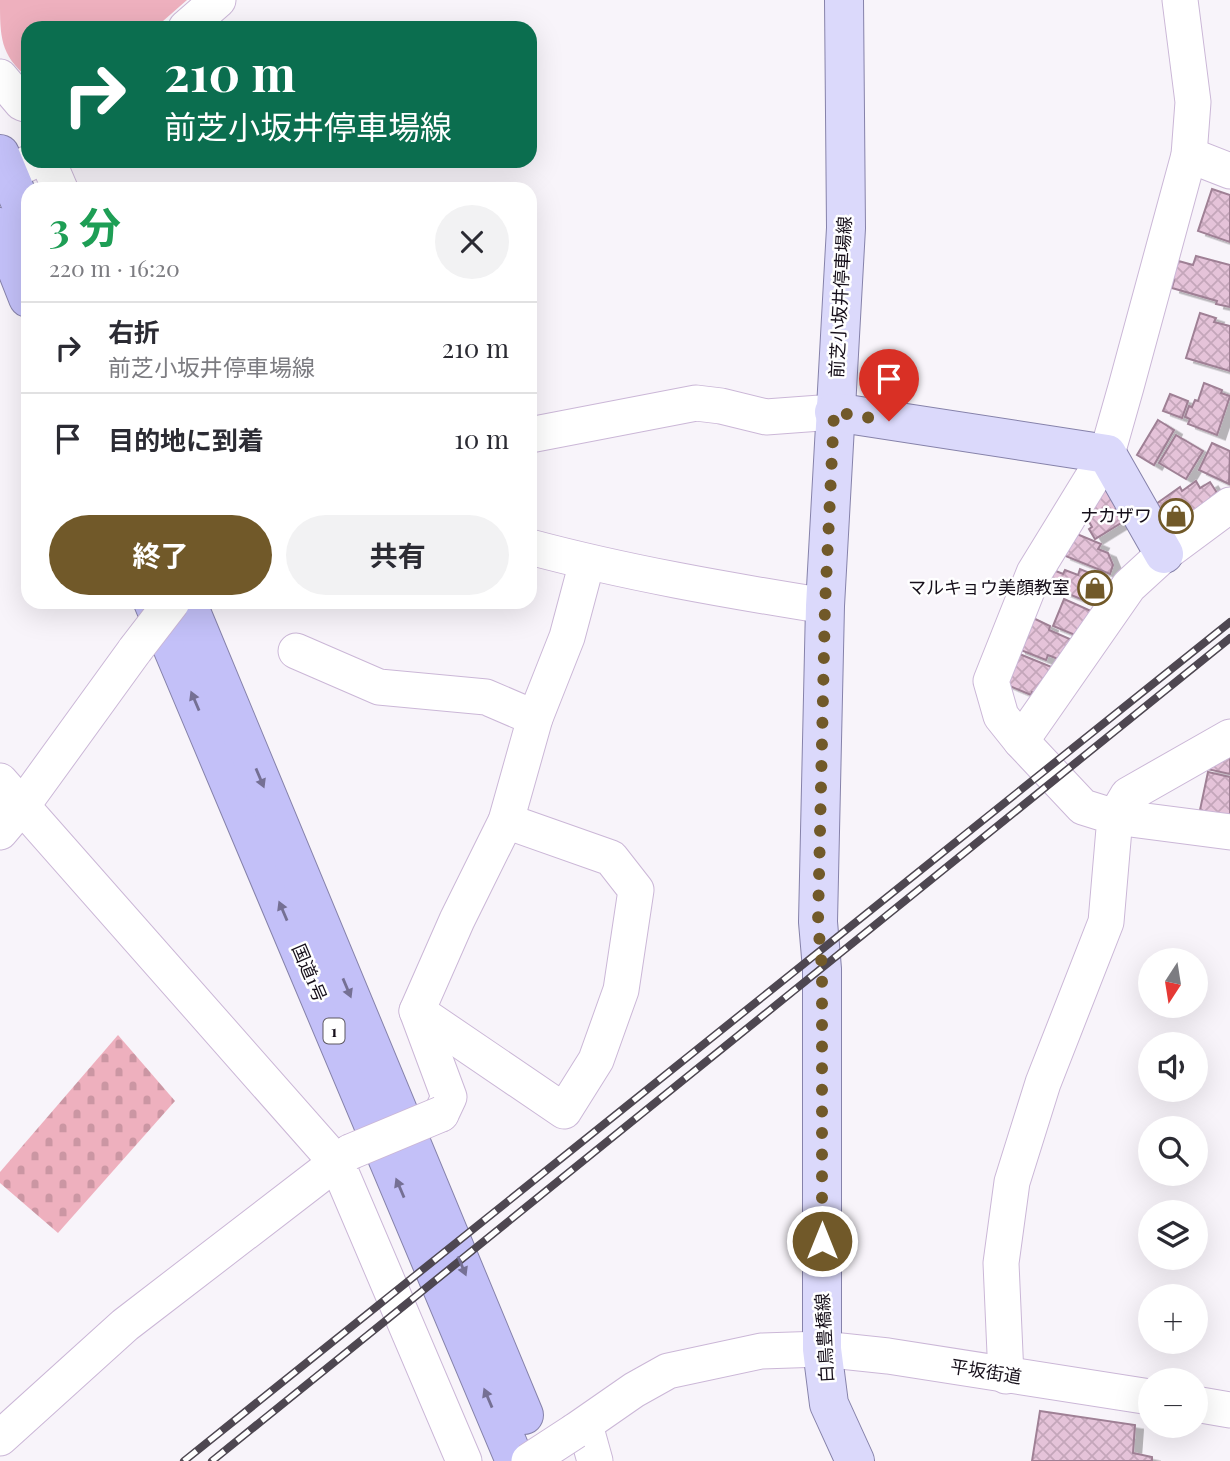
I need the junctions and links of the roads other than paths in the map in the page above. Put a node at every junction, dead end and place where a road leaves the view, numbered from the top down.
1 (218, 0) edge
2 (844, 0) edge
3 (1180, 0) edge
4 (194, 21) edge
5 (0, 77) edge
6 (21, 102) edge
7 (1189, 155) junction
8 (10, 167) edge
9 (1230, 171) edge
10 (21, 200) edge
11 (0, 227) edge
12 (21, 280) edge
13 (834, 412) junction
14 (537, 434) edge
15 (1107, 454) junction
16 (1230, 505) edge
17 (537, 549) edge
18 (1164, 554) junction
19 (587, 562) junction
20 (825, 606) junction
21 (156, 609) edge
22 (167, 609) edge
23 (190, 609) edge
24 (296, 651) dead end
25 (535, 718) junction
26 (1230, 737) edge
27 (1021, 741) junction
28 (7, 806) edge
29 (1115, 817) junction
30 (506, 821) junction
31 (1230, 832) edge
32 (416, 1011) junction
33 (343, 1157) junction
34 (822, 1349) junction
35 (1006, 1376) junction
36 (1138, 1396) edge
37 (1208, 1406) edge
38 (1230, 1410) edge
39 (580, 1428) junction
40 (0, 1438) edge
41 (464, 1461) edge
42 (514, 1461) edge
43 (529, 1461) edge
44 (543, 1461) edge
45 (596, 1461) edge
46 (855, 1461) edge

1 - 4 street
2 - 13 main road, 前芝小坂井停車場線
3 - 7 street
5 - 6 street
7 - 9 street
7 - 15 street
8 - 10 highway
11 - 12 highway
13 - 14 street
13 - 15 main road
13 - 20 main road, 白鳥豊橋線
15 - 18 main road
15 - 27 street
16 - 18 street
17 - 19 street
18 - 27 street
19 - 20 street
19 - 25 street
20 - 34 main road, 白鳥豊橋線
42 -> 21 highway, 国道1号 / 1
22 - 28 street, bridge
23 -> 44 highway, 国道1号 / 1
24 - 25 street
25 - 30 street
26 - 29 street
27 - 29 street
28 - 33 street
29 - 31 street
29 - 35 street
30 - 32 street
30 - 32 street
32 - 33 street, bridge
33 - 40 street
33 - 41 street
34 - 35 street, 平坂街道
34 - 39 street, 平坂街道
34 - 46 main road, 白鳥豊橋線
35 - 36 street, 平坂街道
37 - 38 street
39 - 43 street, 平坂街道, bridge
39 - 45 street

